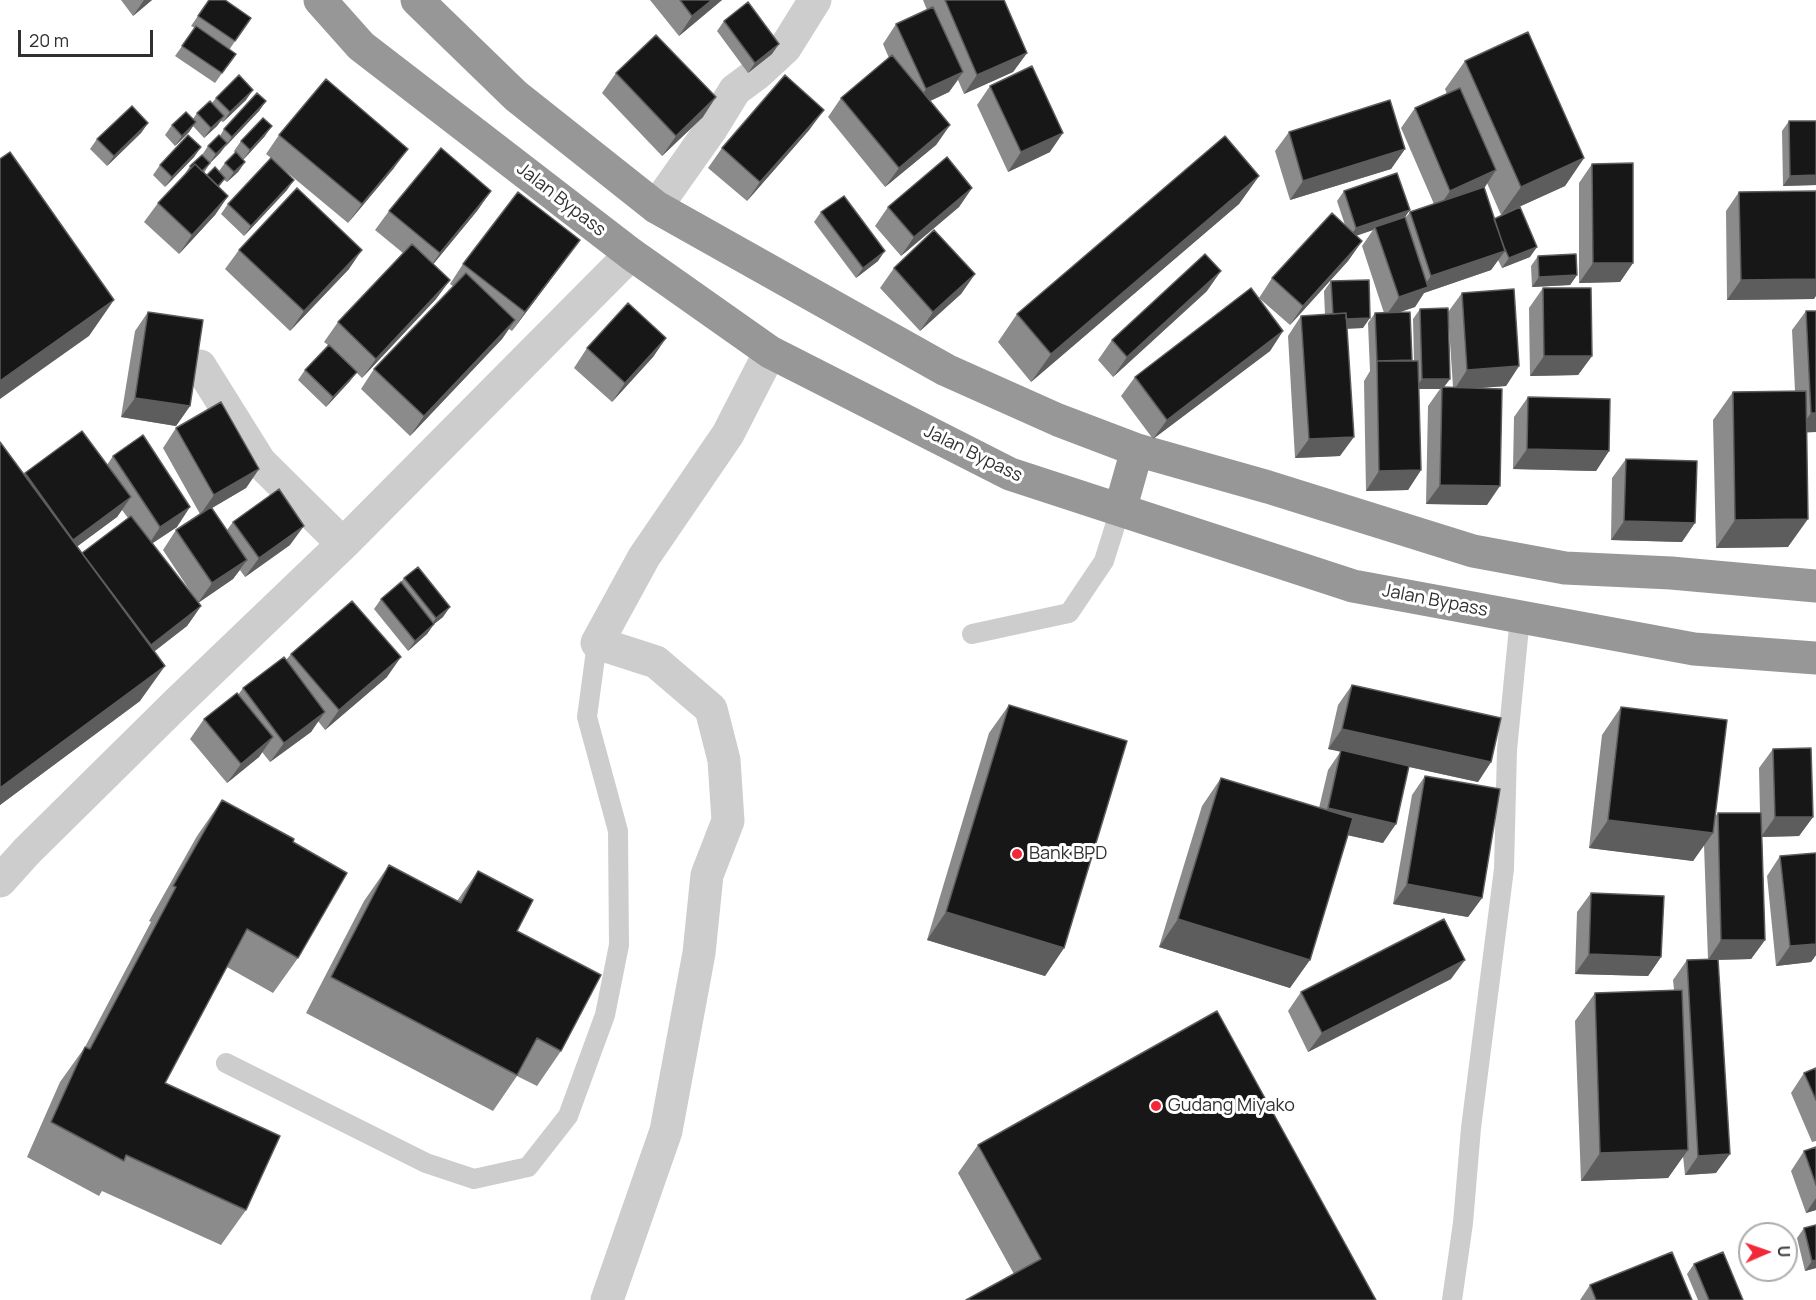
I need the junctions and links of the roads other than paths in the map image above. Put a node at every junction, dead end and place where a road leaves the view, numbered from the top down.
1 (320, 0) edge
2 (417, 0) edge
3 (815, 0) edge
4 (656, 207) junction
5 (631, 254) junction
6 (770, 352) junction
7 (200, 366) edge
8 (1137, 450) junction
9 (1120, 510) junction
10 (343, 544) junction
11 (1816, 585) edge
12 (1520, 617) junction
13 (972, 634) dead end
14 (597, 643) junction
15 (1816, 658) edge
16 (0, 881) edge
17 (226, 1063) dead end
18 (607, 1300) edge
19 (1452, 1300) edge

1 - 5 highway, Jalan Bypass
2 - 4 highway
3 - 4 street
4 - 8 highway
5 - 6 highway, Jalan Bypass
5 - 10 street
6 - 9 highway, Jalan Bypass
6 - 14 street
7 - 10 street
8 - 9 highway
8 - 11 highway
9 - 12 highway, Jalan Bypass
9 - 13 lane
10 - 16 street
12 - 15 highway, Jalan Bypass
12 - 19 lane
14 - 17 lane
14 - 18 street

